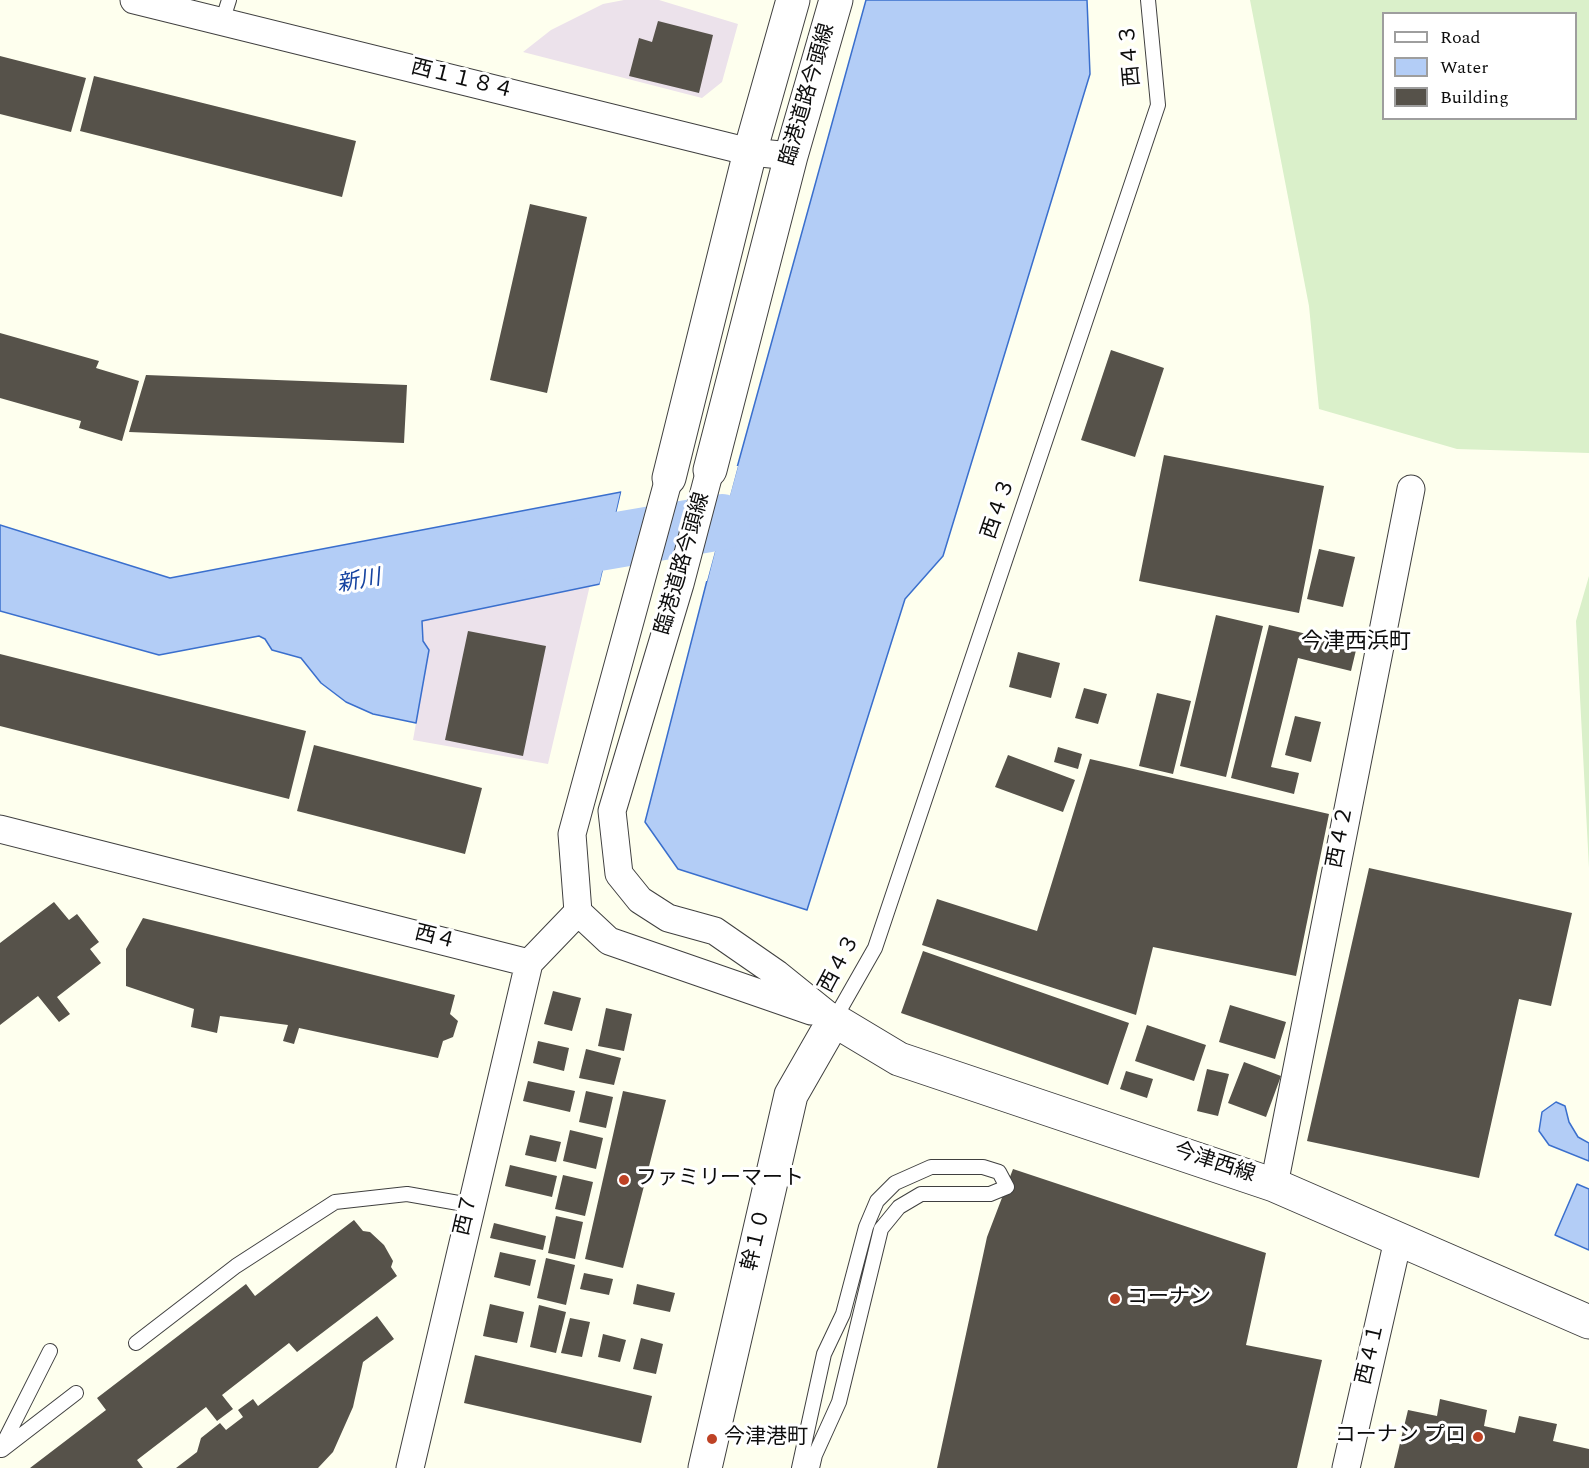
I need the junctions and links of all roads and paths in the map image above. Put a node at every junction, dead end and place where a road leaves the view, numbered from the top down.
1 (134, 0) edge
2 (793, 0) edge
3 (836, 0) edge
4 (1148, 0) edge
5 (225, 11) edge
6 (750, 152) junction
7 (791, 156) junction
8 (710, 471) joint
9 (669, 478) joint
10 (1411, 489) dead end
11 (0, 829) edge
12 (578, 912) junction
13 (529, 963) junction
14 (834, 1020) junction
15 (1274, 1185) junction
16 (470, 1204) junction
17 (1398, 1240) junction
18 (1589, 1322) edge
19 (136, 1343) dead end
20 (50, 1351) dead end
21 (76, 1393) dead end
22 (0, 1451) edge
23 (410, 1468) edge
24 (705, 1468) edge
25 (799, 1468) edge
26 (813, 1468) edge
27 (1346, 1468) edge

1 - 5 street, 西１１８４
2 - 6 street, 臨港道路今頭線
3 - 7 street, 臨港道路今頭線
4 - 14 lane, 西４３
5 - 6 street, 西１１８４
6 - 7 street, 西１１８４
6 - 9 street, 臨港道路今頭線
7 - 8 street, 臨港道路今頭線
8 - 14 street, 臨港道路今頭線
9 - 12 street, 臨港道路今頭線
10 - 15 street, 西４２
11 - 13 street, 西４
12 - 13 street
12 - 14 street
13 - 16 street, 西７
14 - 15 street, 今津西線
14 - 24 street, 幹１０
15 - 17 street, 今津西線
16 - 19 lane
16 - 23 street, 西７
17 - 18 street, 今津西線
17 - 27 street, 西４１
20 - 22 lane
21 - 22 lane
25 - 26 lane

